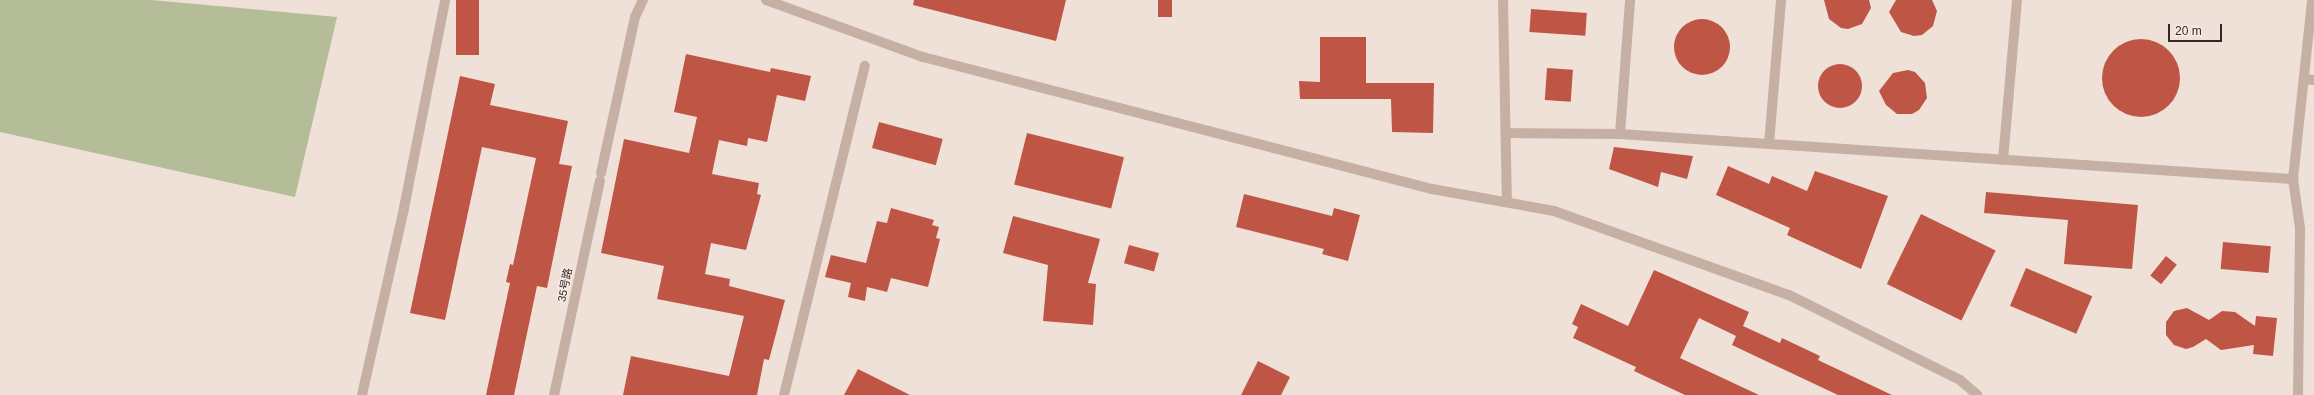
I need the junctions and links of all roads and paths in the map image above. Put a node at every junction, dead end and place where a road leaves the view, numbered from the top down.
1 (445, 0) edge
2 (643, 0) edge
3 (766, 0) edge
4 (1503, 0) edge
5 (1630, 0) edge
6 (1781, 0) edge
7 (2017, 0) edge
8 (2312, 0) edge
9 (865, 66) dead end
10 (2309, 79) edge
11 (1506, 134) junction
12 (1620, 134) junction
13 (1769, 144) junction
14 (2003, 160) junction
15 (2293, 179) junction
16 (1507, 202) junction
17 (362, 395) edge
18 (554, 395) edge
19 (784, 395) edge
20 (1977, 395) edge
21 (2298, 395) edge

1 - 17 street
2 - 18 street, 35号路
3 - 16 street
4 - 11 street
5 - 12 street
6 - 13 street
7 - 14 street
8 - 10 street
9 - 19 street
10 - 15 street
11 - 12 street
11 - 16 street
12 - 13 street
13 - 14 street
14 - 15 street
15 - 21 street
16 - 20 street

